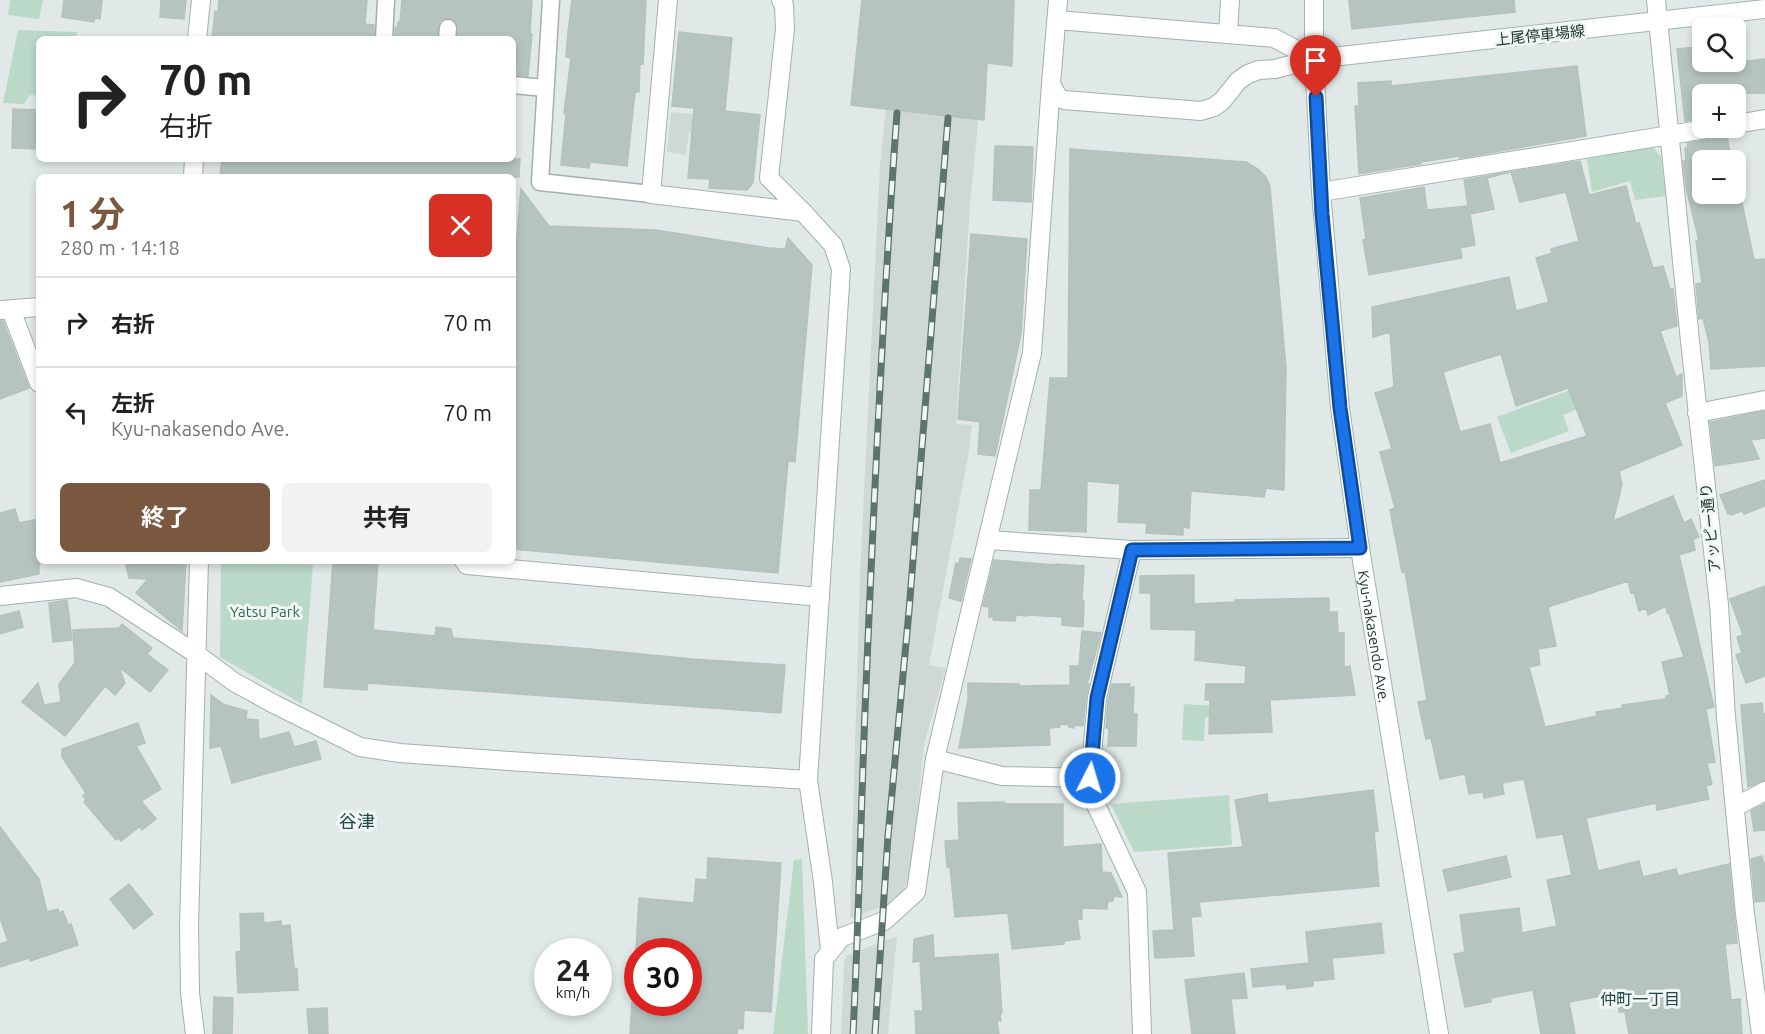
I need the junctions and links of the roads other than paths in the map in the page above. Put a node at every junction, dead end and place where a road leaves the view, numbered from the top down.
1 (201, 0) edge
2 (386, 0) edge
3 (551, 0) edge
4 (668, 0) edge
5 (781, 0) edge
6 (1058, 0) edge
7 (1230, 0) edge
8 (1314, 0) edge
9 (1656, 0) edge
10 (1765, 9) edge
11 (1057, 20) junction
12 (1658, 22) junction
13 (1228, 33) junction
14 (196, 36) edge
15 (384, 36) edge
16 (1314, 59) junction
17 (1051, 84) junction
18 (516, 85) edge
19 (545, 88) junction
20 (1765, 119) edge
21 (1746, 122) edge
22 (1692, 131) edge
23 (1668, 135) junction
24 (1321, 192) junction
25 (651, 194) junction
26 (803, 212) junction
27 (36, 308) edge
28 (6, 310) edge
29 (36, 376) edge
30 (1765, 400) edge
31 (1697, 413) junction
32 (988, 540) junction
33 (1360, 548) junction
34 (1132, 550) junction
35 (199, 564) edge
36 (466, 564) edge
37 (0, 596) edge
38 (820, 597) junction
39 (195, 653) junction
40 (935, 759) junction
41 (1090, 778) junction
42 (808, 780) junction
43 (1765, 791) edge
44 (1735, 807) junction
45 (830, 950) junction
46 (195, 1034) edge
47 (821, 1034) edge
48 (1142, 1034) edge
49 (1439, 1034) edge
50 (1761, 1034) edge

1 - 14 street
2 - 15 street
3 - 19 street
4 - 25 street
5 - 26 street
6 - 11 street
7 - 13 street
8 - 16 street
9 - 12 street, アッピー通り
10 - 12 street, 上尾停車場線
11 - 13 street
11 - 17 street
12 - 16 street, 上尾停車場線
12 - 23 street, アッピー通り
13 - 16 street
16 - 17 street, 上尾停車場線
16 - 24 street, Kyu-nakasendo Ave.
17 - 32 street
18 - 19 street
19 - 25 street
20 - 21 street
22 - 23 street
23 - 24 street
23 - 31 street, アッピー通り
24 - 33 street, Kyu-nakasendo Ave.
25 - 26 street
26 - 38 street
27 - 28 street
28 - 29 street
30 - 31 street
31 - 44 street, アッピー通り
32 - 34 street
32 - 40 street
33 - 34 street
33 - 49 street, Kyu-nakasendo Ave.
34 - 41 street
35 - 39 street
36 - 38 street
37 - 39 street
38 - 42 street
39 - 42 street
39 - 46 street
40 - 41 street
40 - 45 street
41 - 48 street
42 - 45 street
43 - 44 street
44 - 50 street, アッピー通り
45 - 47 street

